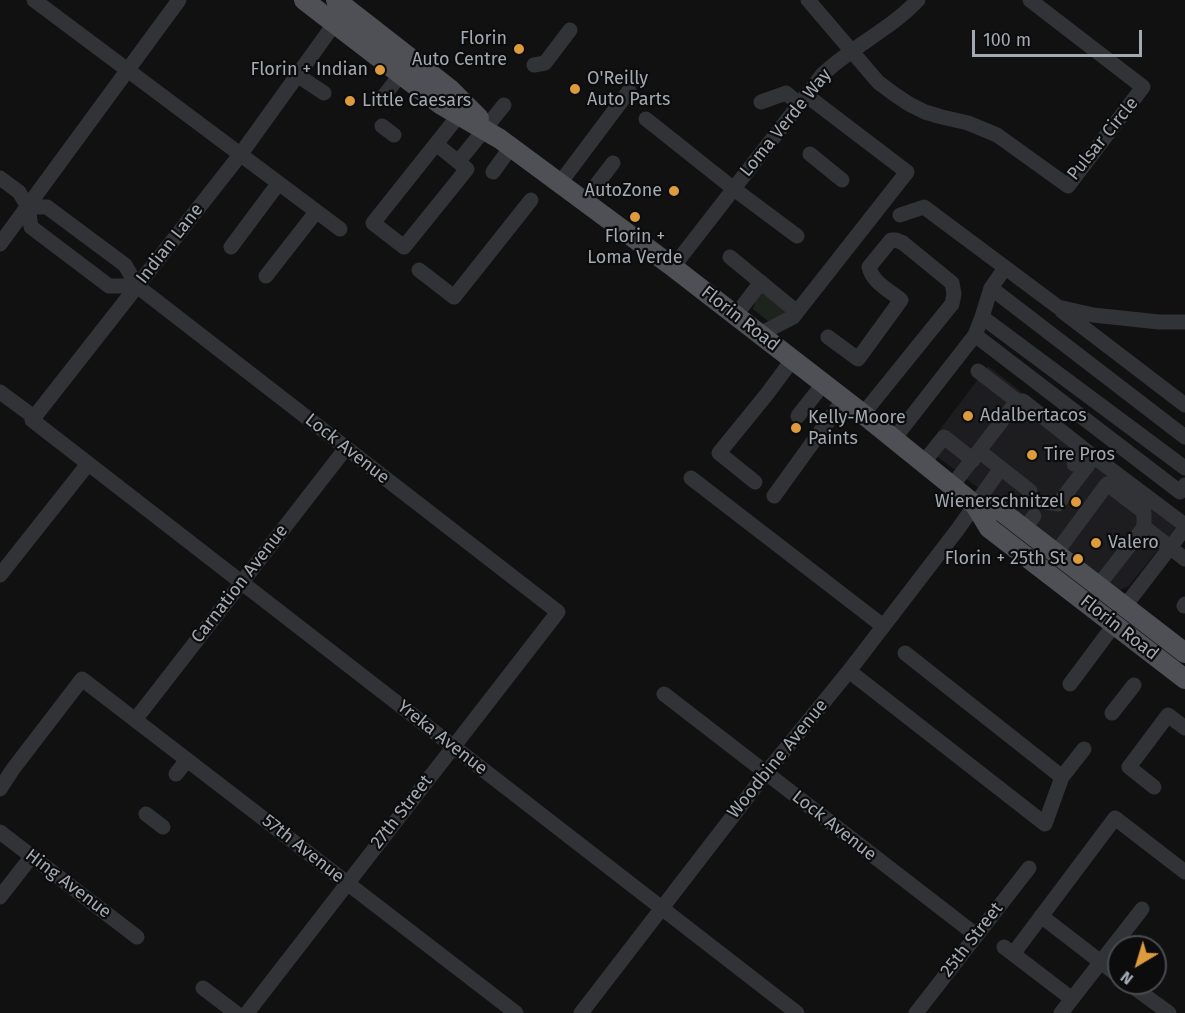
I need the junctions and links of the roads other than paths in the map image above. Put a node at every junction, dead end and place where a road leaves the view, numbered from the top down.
1 (34, 0) edge
2 (179, 0) edge
3 (304, 0) edge
4 (808, 0) edge
5 (918, 0) edge
6 (1030, 0) edge
7 (342, 8) edge
8 (570, 30) dead end
9 (852, 50) junction
10 (534, 65) dead end
11 (128, 69) junction
12 (401, 74) junction
13 (297, 75) junction
14 (629, 92) dead end
15 (324, 93) dead end
16 (383, 97) dead end
17 (803, 100) junction
18 (761, 102) dead end
19 (504, 105) dead end
20 (459, 115) junction
21 (646, 119) dead end
22 (496, 136) junction
23 (436, 144) junction
24 (810, 154) dead end
25 (240, 155) junction
26 (613, 163) dead end
27 (462, 165) junction
28 (493, 172) dead end
29 (0, 178) edge
30 (842, 180) dead end
31 (560, 183) junction
32 (278, 184) junction
33 (734, 189) junction
34 (531, 201) dead end
35 (584, 201) junction
36 (28, 207) junction
37 (316, 212) junction
38 (900, 215) dead end
39 (340, 229) dead end
40 (797, 236) dead end
41 (0, 244) edge
42 (231, 247) dead end
43 (730, 257) dead end
44 (673, 267) junction
45 (1005, 268) junction
46 (419, 270) dead end
47 (266, 276) dead end
48 (761, 282) junction
49 (137, 286) junction
50 (991, 288) junction
51 (1058, 307) junction
52 (797, 312) junction
53 (736, 315) junction
54 (982, 316) junction
55 (1185, 322) edge
56 (760, 334) junction
57 (975, 335) junction
58 (828, 337) dead end
59 (793, 359) junction
60 (978, 371) dead end
61 (824, 383) junction
62 (0, 392) edge
63 (844, 399) junction
64 (1017, 401) junction
65 (1185, 405) edge
66 (863, 414) junction
67 (798, 416) dead end
68 (34, 417) junction
69 (1185, 437) edge
70 (894, 439) junction
71 (346, 448) junction
72 (976, 455) junction
73 (1079, 457) junction
74 (923, 463) junction
75 (88, 464) junction
76 (1001, 468) junction
77 (1185, 468) edge
78 (691, 478) dead end
79 (755, 482) dead end
80 (1185, 485) edge
81 (952, 486) junction
82 (1029, 491) dead end
83 (774, 496) dead end
84 (1045, 502) dead end
85 (975, 505) junction
86 (1144, 527) junction
87 (1185, 527) edge
88 (1171, 547) junction
89 (1056, 553) junction
90 (1185, 559) edge
91 (0, 575) edge
92 (241, 583) junction
93 (1098, 586) junction
94 (1078, 597) junction
95 (1125, 606) junction
96 (558, 612) joint
97 (1114, 625) junction
98 (883, 626) junction
99 (1167, 639) junction
100 (905, 653) dead end
101 (1185, 653) edge
102 (849, 671) junction
103 (1185, 679) edge
104 (1070, 684) dead end
105 (1134, 685) dead end
106 (664, 694) dead end
107 (1112, 713) dead end
108 (135, 720) junction
109 (1185, 728) edge
110 (453, 747) junction
111 (1084, 749) dead end
112 (187, 760) junction
113 (766, 773) junction
114 (176, 774) dead end
115 (1062, 777) junction
116 (1154, 787) dead end
117 (0, 789) edge
118 (146, 814) dead end
119 (164, 827) dead end
120 (0, 832) edge
121 (32, 856) junction
122 (1029, 868) dead end
123 (1185, 872) edge
124 (348, 883) junction
125 (0, 897) edge
126 (662, 909) junction
127 (1142, 909) dead end
128 (1041, 916) junction
129 (976, 935) junction
130 (137, 937) dead end
131 (1101, 962) junction
132 (1107, 967) edge
133 (202, 988) dead end
134 (1144, 995) edge
135 (1072, 999) junction
136 (925, 1009) edge
137 (236, 1013) edge
138 (247, 1013) edge
139 (516, 1013) edge
140 (581, 1013) edge
141 (797, 1013) edge
142 (1061, 1013) edge
143 (1169, 1013) edge

1 - 11 street
2 - 11 street
3 - 7 main road, Florin Road
4 - 9 street
5 - 9 street, Loma Verde Way
6 - 9 street, Pulsar Circle
7 - 12 main road, Florin Road
7 - 13 street, Indian Lane
7 - 22 main road, Florin Road
8 - 10 street
9 - 17 street, Loma Verde Way
11 - 25 street
11 - 36 street
12 - 16 street
12 - 20 main road, Florin Road
13 - 15 street
13 - 25 street, Indian Lane
14 - 31 street
17 - 18 street
17 - 33 street, Loma Verde Way
17 - 52 street
19 - 22 street
20 - 22 main road, Florin Road
20 - 23 street
21 - 33 street
22 - 27 street
22 - 28 street
22 - 31 main road, Florin Road
23 - 27 street
23 - 27 street
24 - 30 street
25 - 32 street
25 - 49 street, Indian Lane
26 - 35 street
29 - 36 street
31 - 35 main road, Florin Road
32 - 37 street
32 - 42 street
33 - 40 street
33 - 44 street, Loma Verde Way
34 - 46 street
35 - 44 main road, Florin Road
36 - 41 street
36 - 49 street, Lock Avenue
36 - 49 street
37 - 39 street
37 - 47 street
38 - 45 street
43 - 48 street
44 - 53 main road, Florin Road
45 - 50 street
45 - 51 street
48 - 52 street
48 - 53 street
49 - 68 street, Indian Lane
49 - 71 street, Lock Avenue
50 - 54 street
50 - 69 street
51 - 55 street
51 - 65 street
52 - 56 street
53 - 56 main road, Florin Road
54 - 57 street
54 - 77 street
56 - 59 main road, Florin Road
57 - 70 street
57 - 80 street
58 - 66 street
59 - 61 main road, Florin Road
59 - 79 street
60 - 64 street
61 - 63 main road, Florin Road
61 - 67 street
62 - 68 street
63 - 66 main road, Florin Road
63 - 83 street
64 - 72 street
64 - 73 street
66 - 70 main road, Florin Road
68 - 75 street
70 - 74 main road, Florin Road
71 - 92 street, Carnation Avenue
71 - 96 street, Lock Avenue
72 - 74 street
72 - 76 street
72 - 81 street
73 - 84 street
73 - 87 street
74 - 81 main road, Florin Road
75 - 91 street
75 - 92 street, Yreka Avenue
76 - 82 street
76 - 85 street, Woodbine Avenue
78 - 98 street
81 - 85 main road, Florin Road
85 - 89 main road, Florin Road
85 - 94 main road, Florin Road
85 - 98 street, Woodbine Avenue
86 - 88 street
86 - 89 street
86 - 93 street
87 - 88 street
88 - 90 street
88 - 95 street
89 - 93 main road, Florin Road
92 - 108 street, Carnation Avenue
92 - 110 street, Yreka Avenue
93 - 95 main road, Florin Road
94 - 95 main road
94 - 97 main road, Florin Road
95 - 99 main road, Florin Road
96 - 110 street, 27th Street
97 - 99 main road
97 - 103 main road, Florin Road
97 - 104 street
98 - 102 street, Woodbine Avenue
99 - 101 main road, Florin Road
100 - 115 street
102 - 113 street, Woodbine Avenue
102 - 115 street
105 - 107 street
106 - 113 street, Lock Avenue
108 - 112 street, 57th Avenue
108 - 117 street, 57th Avenue
109 - 116 street
110 - 124 street, 27th Street
110 - 126 street, Yreka Avenue
111 - 115 street
112 - 114 street
112 - 124 street, 57th Avenue
113 - 126 street, Woodbine Avenue
113 - 129 street, Lock Avenue
118 - 119 street
120 - 121 street, Hing Avenue
121 - 125 street
121 - 130 street, Hing Avenue
122 - 129 street, 25th Street
123 - 128 street
124 - 138 street, 27th Street
124 - 139 street, 57th Avenue
126 - 140 street, Woodbine Avenue
126 - 141 street, Yreka Avenue
127 - 131 street
128 - 131 street
128 - 135 street
129 - 136 street, 25th Street
131 - 132 street
131 - 135 street
133 - 137 street
134 - 143 street
135 - 142 street

